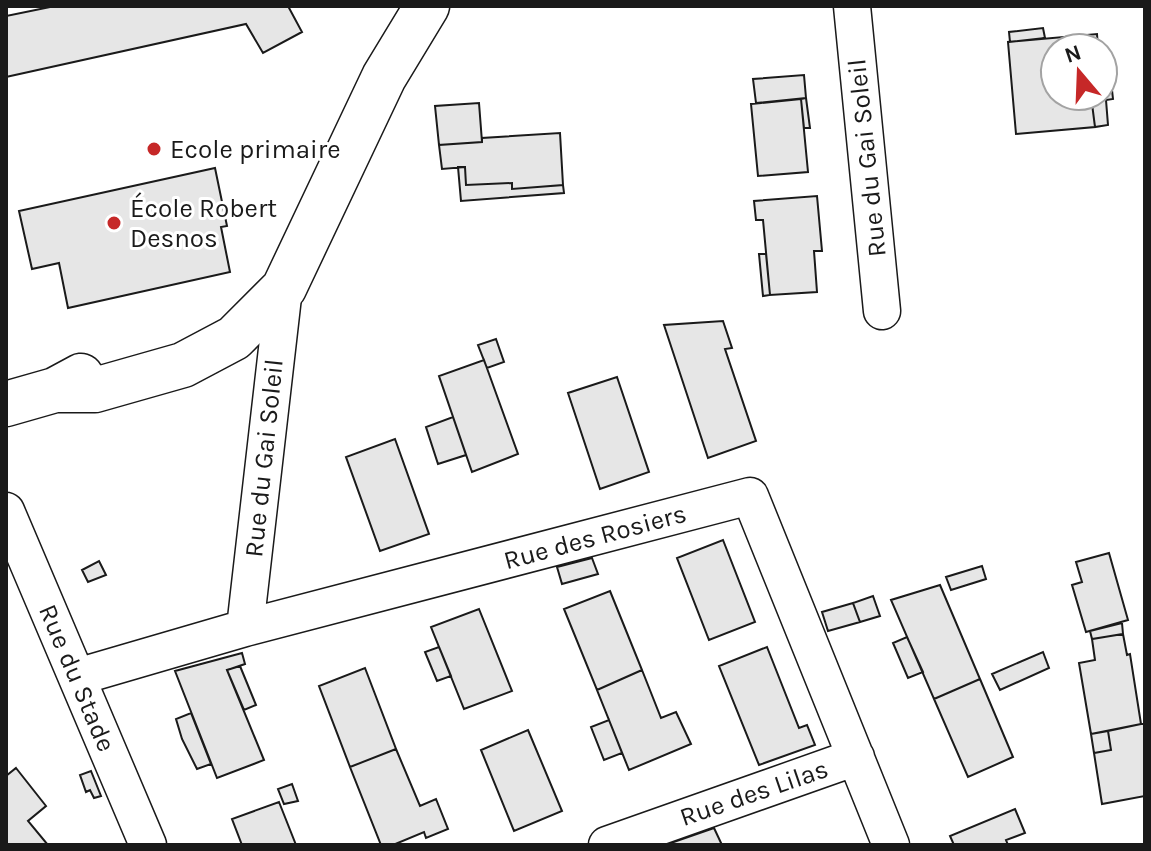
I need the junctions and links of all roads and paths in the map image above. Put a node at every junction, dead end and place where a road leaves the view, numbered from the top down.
1 (427, 6) edge
2 (852, 6) edge
3 (284, 288) junction
4 (882, 311) dead end
5 (6, 404) edge
6 (6, 511) edge
7 (245, 628) junction
8 (77, 677) junction
9 (856, 757) junction
10 (148, 845) edge
11 (607, 845) edge
12 (891, 845) edge

1 - 3 street
2 - 4 street, Rue du Gai Soleil
3 - 5 street
3 - 7 street, Rue du Gai Soleil
6 - 8 street, Rue du Stade
7 - 8 street, Rue des Rosiers
7 - 9 street, Rue des Rosiers
8 - 10 street, Rue du Stade
9 - 11 street, Rue des Lilas
9 - 12 street, Rue des Rosiers

